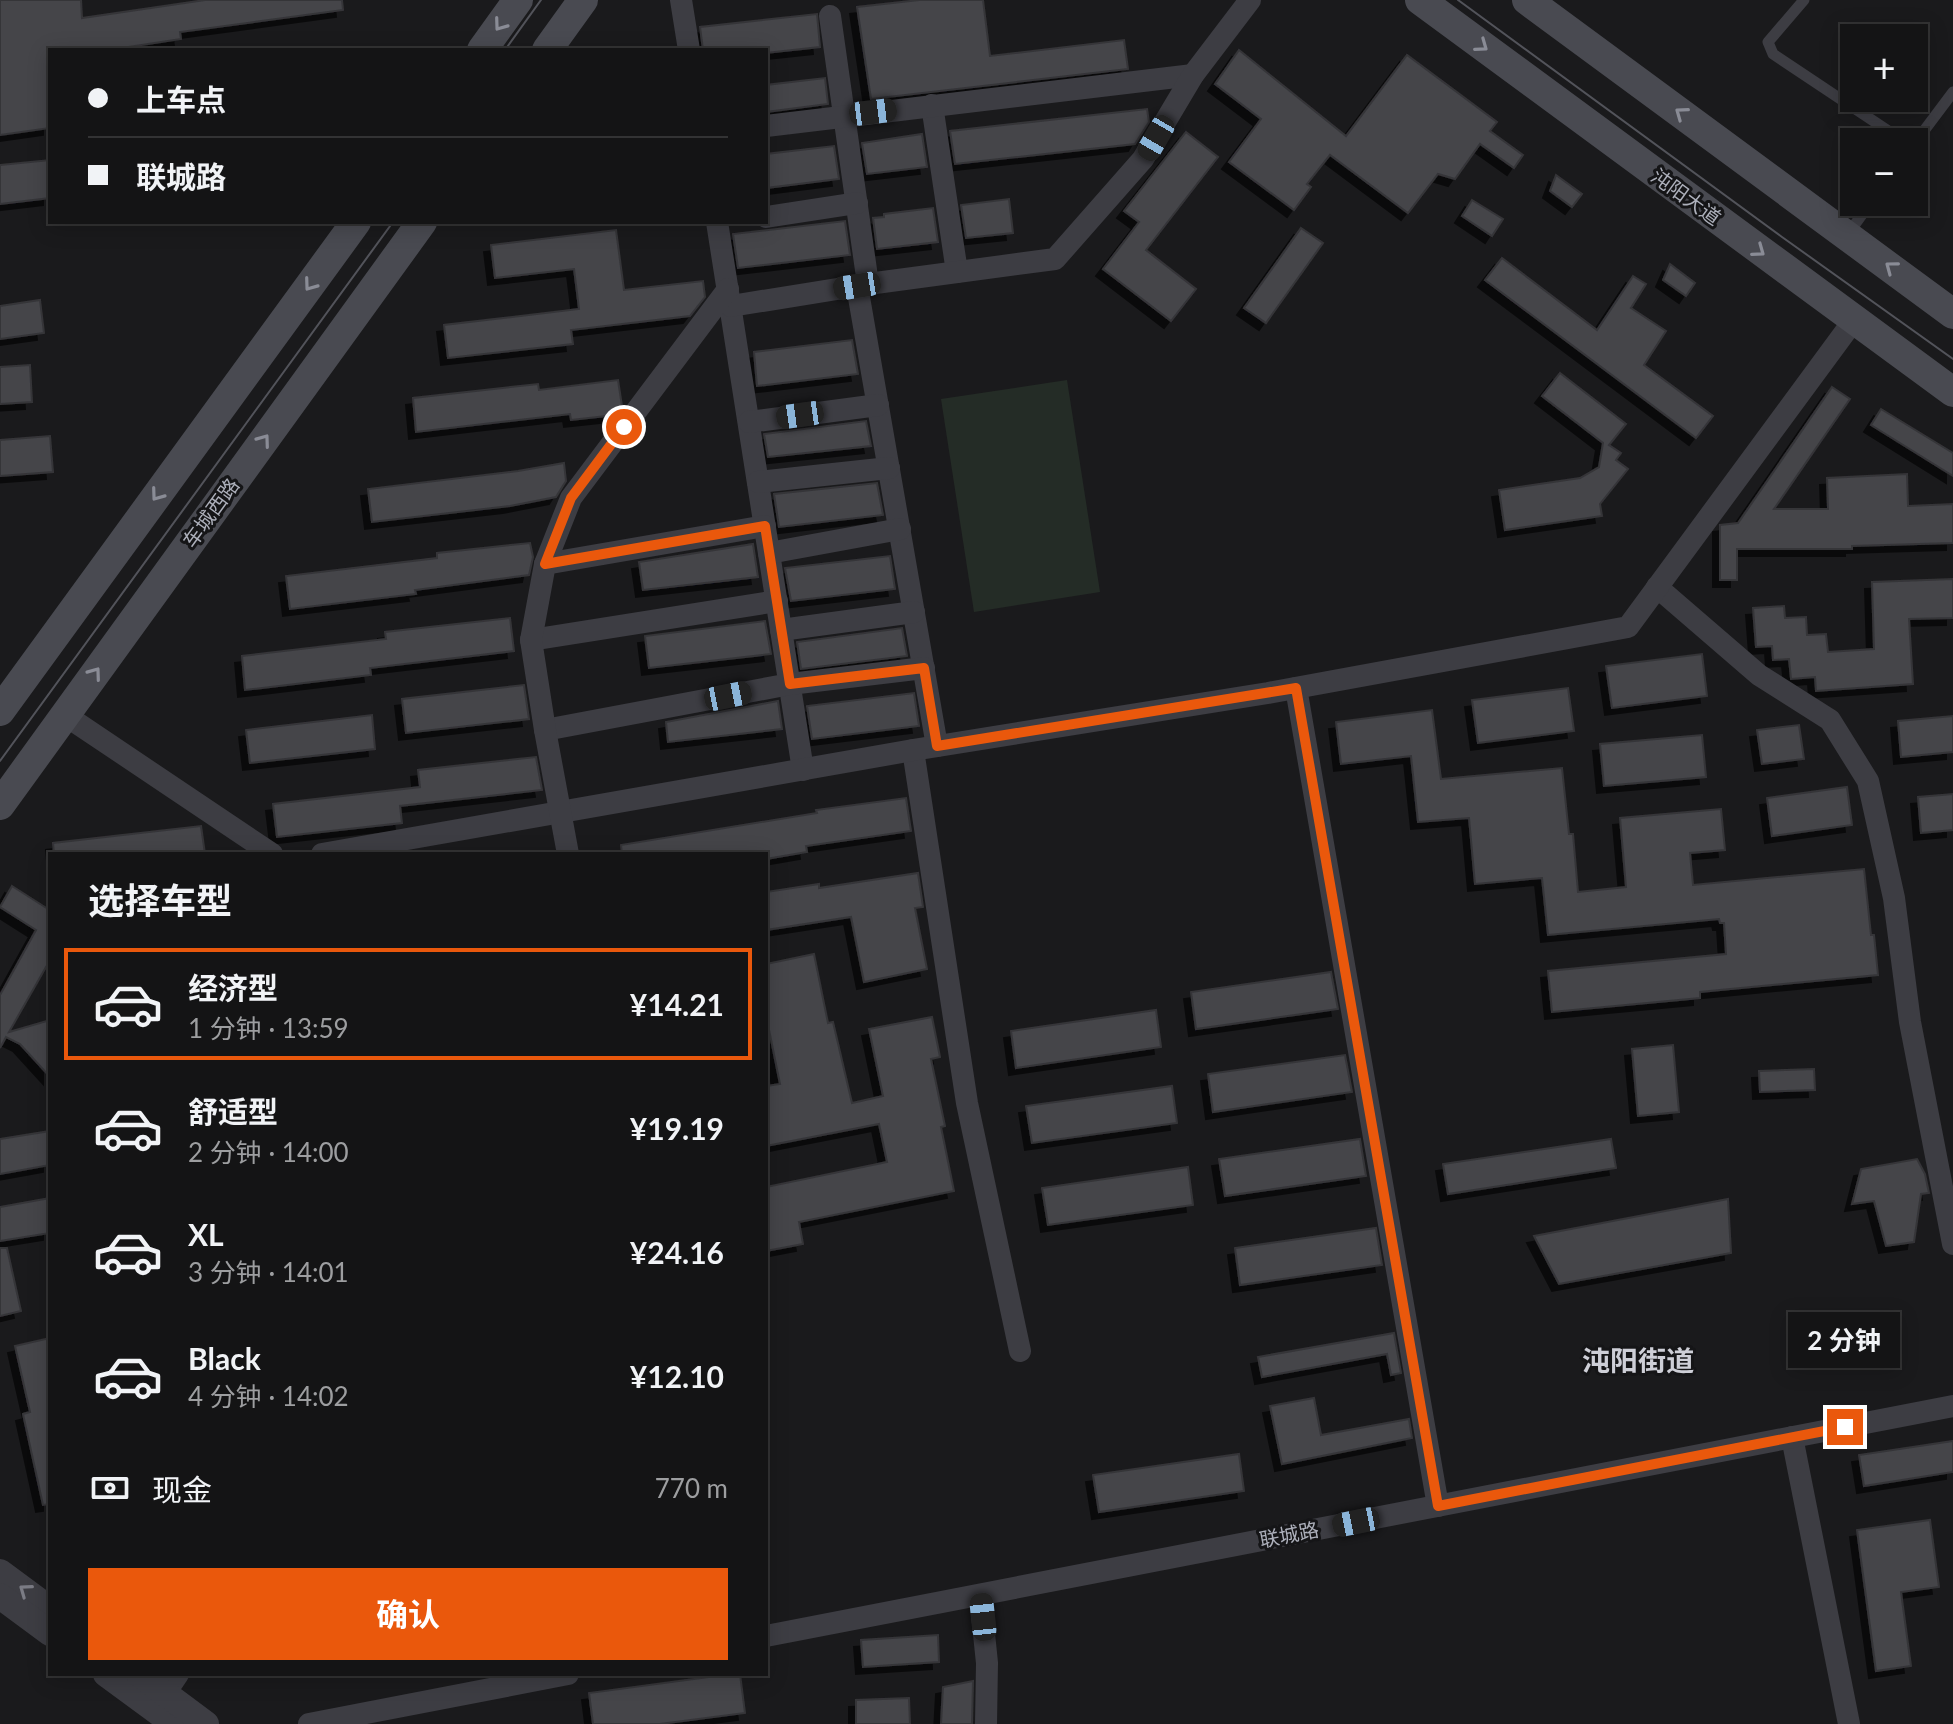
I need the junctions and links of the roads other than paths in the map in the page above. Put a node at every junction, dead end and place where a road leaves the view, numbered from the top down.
1 (518, 0) edge
2 (583, 0) edge
3 (681, 0) edge
4 (1250, 0) edge
5 (1420, 0) edge
6 (1527, 0) edge
7 (1804, 0) edge
8 (830, 16) dead end
9 (483, 48) edge
10 (548, 48) edge
11 (689, 48) edge
12 (1193, 75) junction
13 (1953, 92) edge
14 (932, 105) junction
15 (844, 116) junction
16 (768, 126) edge
17 (1884, 128) edge
18 (1926, 128) edge
19 (857, 203) junction
20 (1861, 216) edge
21 (768, 217) edge
22 (355, 224) edge
23 (421, 224) edge
24 (722, 224) edge
25 (1847, 235) junction
26 (957, 272) junction
27 (863, 285) junction
28 (729, 297) junction
29 (1953, 314) edge
30 (1854, 320) junction
31 (1953, 392) edge
32 (878, 405) junction
33 (749, 422) junction
34 (889, 468) junction
35 (758, 482) junction
36 (765, 526) junction
37 (900, 529) junction
38 (769, 553) junction
39 (545, 564) junction
40 (1657, 587) junction
41 (777, 601) junction
42 (914, 612) junction
43 (781, 630) junction
44 (531, 640) junction
45 (924, 668) junction
46 (790, 684) junction
47 (1296, 688) junction
48 (0, 711) edge
49 (65, 715) junction
50 (545, 730) junction
51 (937, 746) junction
52 (913, 750) junction
53 (803, 770) junction
54 (0, 805) edge
55 (560, 811) junction
56 (269, 852) edge
57 (333, 852) edge
58 (568, 852) edge
59 (1953, 1244) edge
60 (1020, 1351) dead end
61 (1953, 1406) edge
62 (1792, 1437) junction
63 (1438, 1506) junction
64 (0, 1572) edge
65 (980, 1595) junction
66 (0, 1596) edge
67 (48, 1608) edge
68 (48, 1632) edge
69 (768, 1636) edge
70 (111, 1676) edge
71 (141, 1676) edge
72 (558, 1676) edge
73 (168, 1700) edge
74 (206, 1724) edge
75 (309, 1724) edge
76 (986, 1724) edge
77 (1849, 1724) edge

1 -> 9 main road
2 - 10 main road
3 - 11 street
4 - 12 street
5 -> 30 main road, 沌阳大道
25 -> 6 main road
7 - 17 lane
8 - 15 street
12 - 14 street
12 - 26 street
13 - 18 lane
14 - 15 street
14 - 26 street
15 - 16 street
15 - 19 street
19 - 21 street
19 - 27 street
20 - 25 lane
22 -> 48 main road
49 -> 23 main road, 车城西路
24 - 28 street
29 -> 25 main road
26 - 27 street
27 - 28 street
27 - 32 street
28 - 33 street
28 - 39 street
30 - 31 main road, 沌阳大道
30 - 40 street
32 - 33 street
32 - 34 street
33 - 35 street
34 - 35 street
34 - 37 street
35 - 36 street
36 - 38 street
36 - 39 street
37 - 38 street
37 - 42 street
38 - 41 street
39 - 44 street
40 - 47 street
40 - 59 street
41 - 43 street
41 - 44 street
42 - 43 street
42 - 45 street
43 - 46 street
44 - 50 street
45 - 46 street
45 - 51 street
46 - 50 street
46 - 53 street
47 - 51 street
47 - 63 street
49 - 54 main road, 车城西路
49 - 56 street
50 - 55 street
51 - 52 street
52 - 53 street
52 - 60 street
53 - 55 street
55 - 57 street
55 - 58 street
61 - 62 street, 联城路
62 - 63 street, 联城路
62 - 77 street
63 - 65 street, 联城路
67 -> 64 street
65 - 69 street, 联城路
65 - 76 street
66 - 68 street
70 - 73 street
71 - 73 street
72 - 75 street
73 - 74 street

